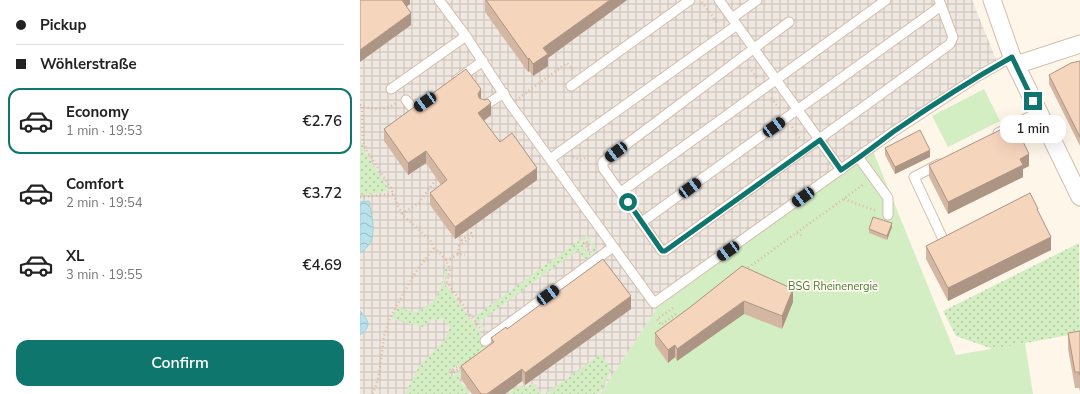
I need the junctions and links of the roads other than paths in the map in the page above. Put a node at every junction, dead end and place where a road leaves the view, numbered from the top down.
1 (440, 0) edge
2 (690, 0) edge
3 (719, 0) edge
4 (757, 0) edge
5 (886, 0) edge
6 (992, 0) edge
7 (940, 3) edge
8 (734, 21) junction
9 (789, 22) dead end
10 (466, 36) junction
11 (1080, 44) edge
12 (754, 48) junction
13 (483, 61) junction
14 (1014, 61) junction
15 (776, 79) junction
16 (451, 83) edge
17 (571, 86) dead end
18 (391, 90) dead end
19 (504, 93) junction
20 (406, 100) road end
21 (426, 101) edge
22 (484, 106) edge
23 (798, 110) junction
24 (1039, 112) junction
25 (991, 137) edge
26 (820, 140) junction
27 (858, 158) junction
28 (550, 159) junction
29 (949, 159) edge
30 (841, 170) junction
31 (621, 192) junction
32 (1080, 197) edge
33 (888, 216) road end
34 (642, 222) junction
35 (942, 237) edge
36 (613, 247) junction
37 (486, 340) road end

1 - 10 lane
2 - 17 lane
3 - 8 lane
4 - 8 lane
5 - 15 lane
6 - 14 street
7 - 23 lane
7 - 26 lane
8 - 12 lane
8 - 28 lane
9 - 12 lane
10 - 13 lane
10 - 18 lane
11 - 14 street
12 - 15 lane
12 - 31 lane
13 - 16 lane
13 - 19 lane
14 - 24 street
14 - 27 lane
15 - 23 lane
15 - 31 lane
19 - 22 lane
19 - 28 lane
20 - 21 lane
23 - 26 lane
23 - 34 lane
24 - 25 lane
24 - 32 street
26 - 30 lane
26 - 34 lane
27 - 30 lane
27 - 33 lane
28 - 36 lane
29 - 35 lane
30 - 36 lane
31 - 34 lane
36 - 37 lane

